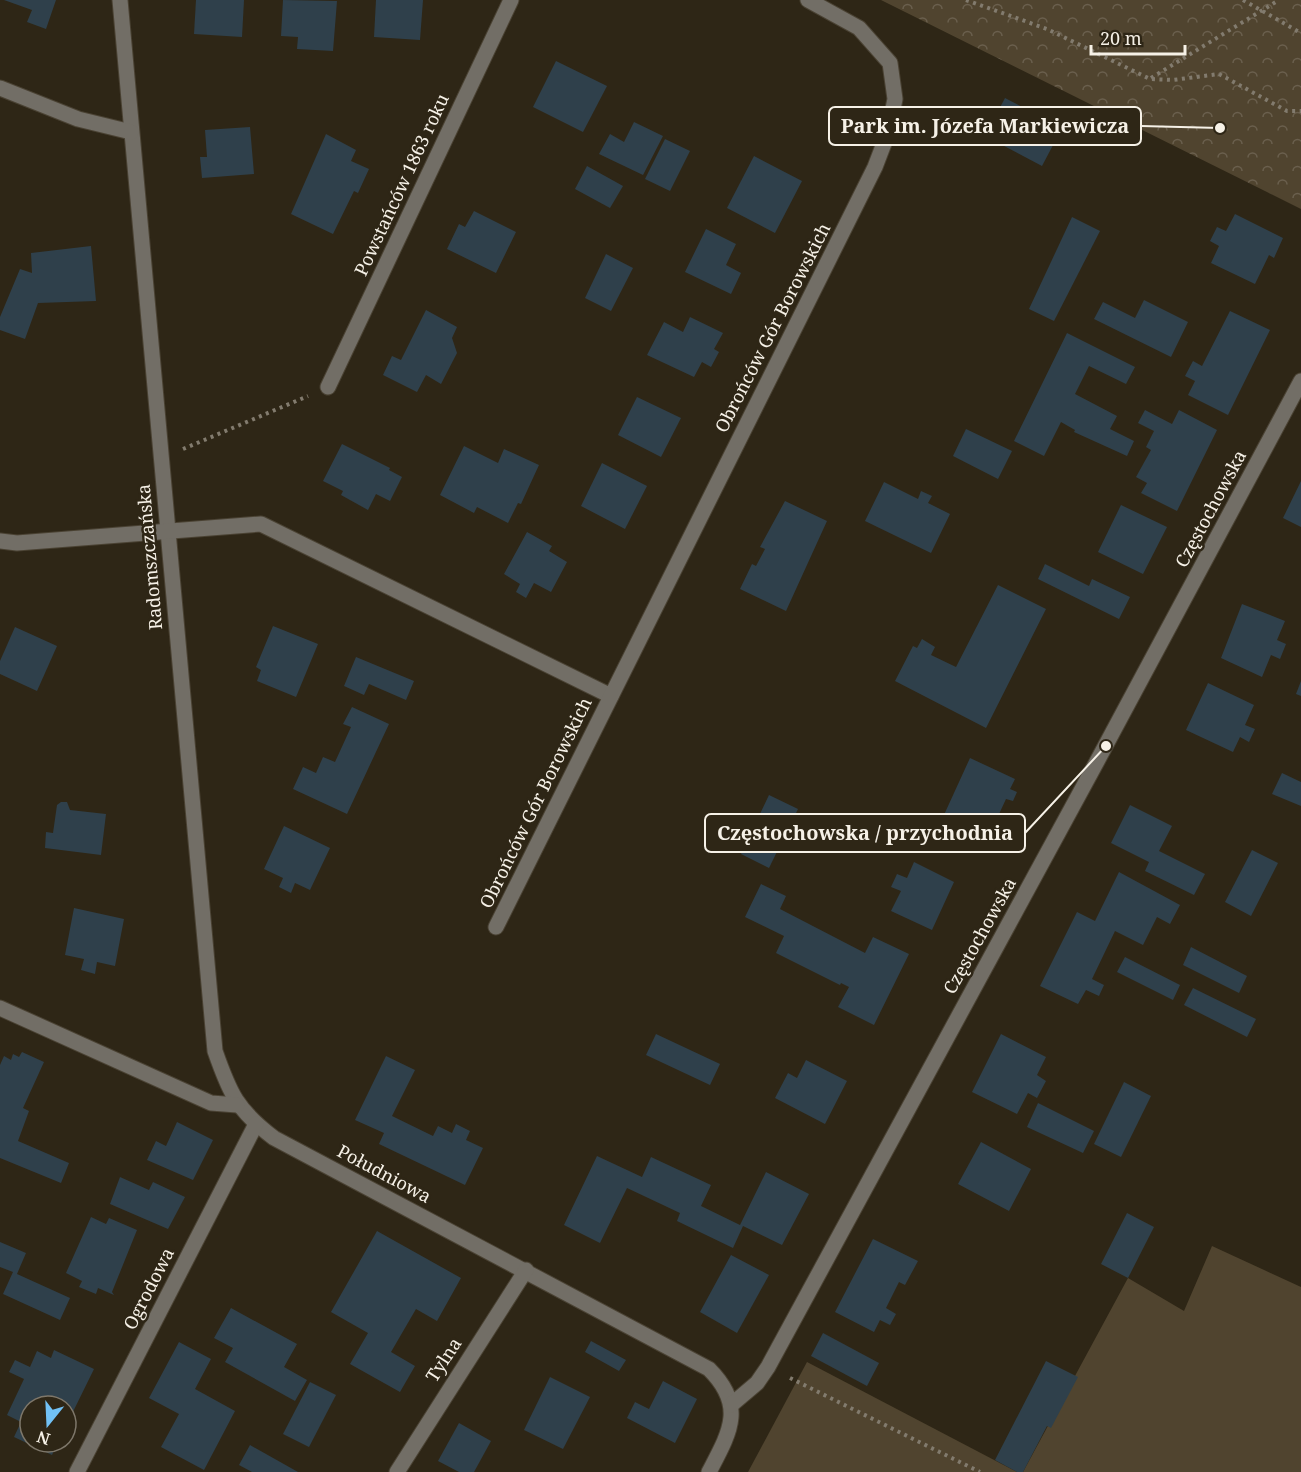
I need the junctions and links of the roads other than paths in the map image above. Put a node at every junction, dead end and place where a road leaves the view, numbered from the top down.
1 (120, 0) edge
2 (511, 0) edge
3 (808, 0) edge
4 (0, 88) edge
5 (131, 132) junction
6 (1301, 381) edge
7 (328, 387) road end
8 (167, 531) junction
9 (0, 541) edge
10 (611, 696) junction
11 (496, 927) dead end
12 (0, 1008) edge
13 (237, 1106) junction
14 (256, 1124) junction
15 (526, 1270) junction
16 (731, 1405) junction
17 (78, 1472) edge
18 (397, 1472) edge
19 (709, 1472) edge

1 - 5 street, Radomszczańska
2 - 7 street, Powstańców 1863 roku
3 - 10 street, Obrońców Gór Borowskich
4 - 5 street
5 - 8 street, Radomszczańska
6 - 16 street, Częstochowska
8 - 9 street, Obrońców Gór Borowskich
8 - 10 street, Obrońców Gór Borowskich
8 - 13 street, Radomszczańska
10 - 11 street, Obrońców Gór Borowskich
12 - 13 street
13 - 14 street, Południowa
14 - 15 street, Południowa
14 - 17 street, Ogrodowa
15 - 16 street, Południowa
15 - 18 street, Tylna
16 - 19 street

